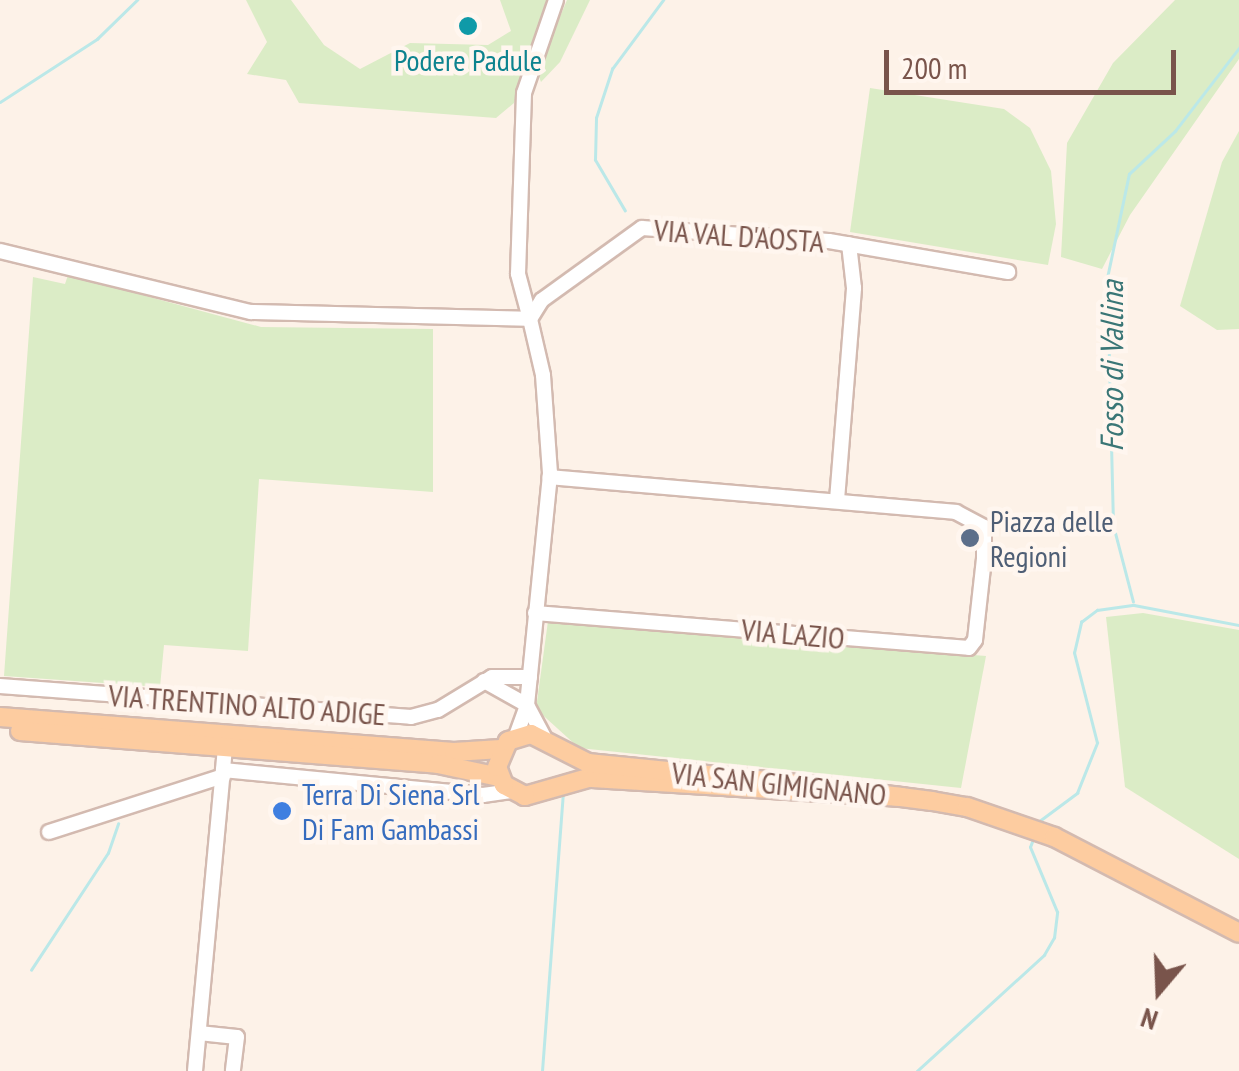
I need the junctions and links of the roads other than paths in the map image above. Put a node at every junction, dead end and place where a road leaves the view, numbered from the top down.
1 (556, 0) edge
2 (849, 244) junction
3 (0, 252) edge
4 (1008, 272) dead end
5 (530, 319) junction
6 (550, 477) junction
7 (836, 500) junction
8 (536, 614) junction
9 (532, 653) junction
10 (506, 681) junction
11 (529, 681) junction
12 (0, 686) edge
13 (527, 705) junction
14 (0, 717) edge
15 (0, 730) edge
16 (516, 736) junction
17 (550, 745) junction
18 (224, 746) junction
19 (501, 749) junction
20 (223, 773) junction
21 (505, 784) junction
22 (552, 786) junction
23 (902, 797) junction
24 (50, 832) dead end
25 (1239, 933) edge
26 (199, 1033) junction
27 (195, 1071) edge
28 (233, 1071) edge

1 - 5 street
2 - 4 street, VIA VAL D'AOSTA
2 - 5 street, VIA VAL D'AOSTA
2 - 7 street
3 - 5 street
5 - 6 street
6 - 7 street
6 - 8 street
7 - 8 street, VIA LAZIO
8 - 9 street
9 - 10 street
9 - 11 street
10 - 11 street, VIA TRENTINO ALTO ADIGE
10 - 12 street, VIA TRENTINO ALTO ADIGE
10 - 13 street, VIA TRENTINO ALTO ADIGE
11 - 13 street
13 - 16 street
13 - 17 street
14 - 19 main road
15 - 18 main road, VIA SAN GIMIGNANO
16 - 17 main road, VIA SAN GIMIGNANO
16 - 19 main road
17 - 22 main road
17 - 23 main road, VIA SAN GIMIGNANO
18 - 20 street
18 - 21 main road, VIA SAN GIMIGNANO
19 - 21 main road
20 - 21 street
20 - 24 street
20 - 26 street
21 - 22 main road, VIA SAN GIMIGNANO
22 - 23 main road, VIA SAN GIMIGNANO
23 - 25 main road
26 - 27 street
26 - 28 street

